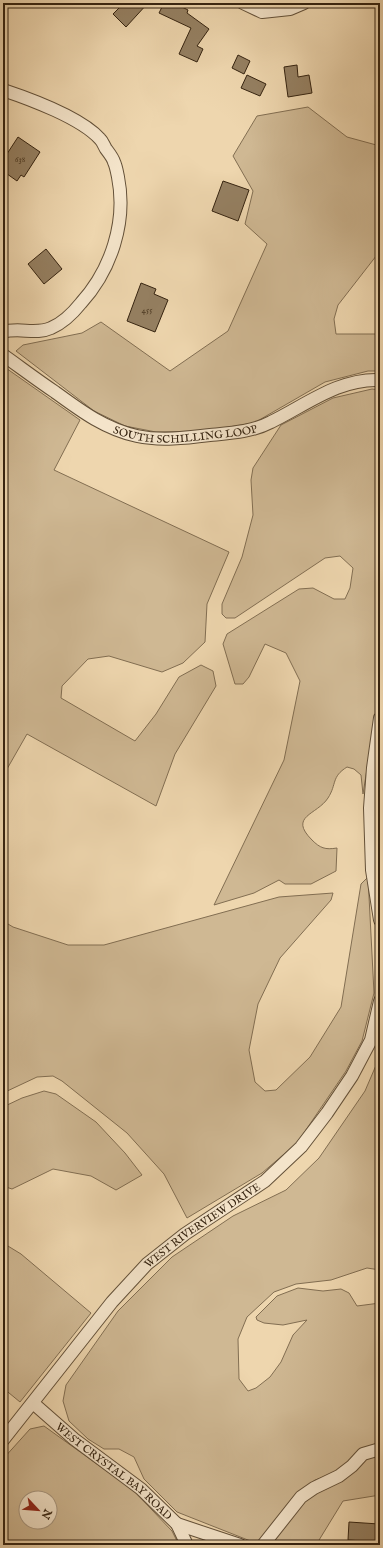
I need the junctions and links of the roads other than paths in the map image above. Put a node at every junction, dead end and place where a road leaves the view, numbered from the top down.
1 (243, 3) edge
2 (304, 3) edge
3 (3, 90) edge
4 (3, 332) edge
5 (3, 355) edge
6 (380, 380) edge
7 (380, 718) edge
8 (380, 920) edge
9 (380, 1001) edge
10 (33, 1403) junction
11 (3, 1440) edge
12 (380, 1449) edge
13 (177, 1524) junction
14 (187, 1545) edge
15 (240, 1545) edge
16 (263, 1545) edge

1 - 2 street
3 - 4 street
5 - 6 street, SOUTH SCHILLING LOOP
7 - 8 street
9 - 10 street, WEST RIVERVIEW DRIVE
10 - 11 street, WEST RIVERVIEW DRIVE
10 - 13 street, WEST CRYSTAL BAY ROAD
12 - 16 street
13 - 14 street, WEST CRYSTAL BAY ROAD
13 - 15 street

